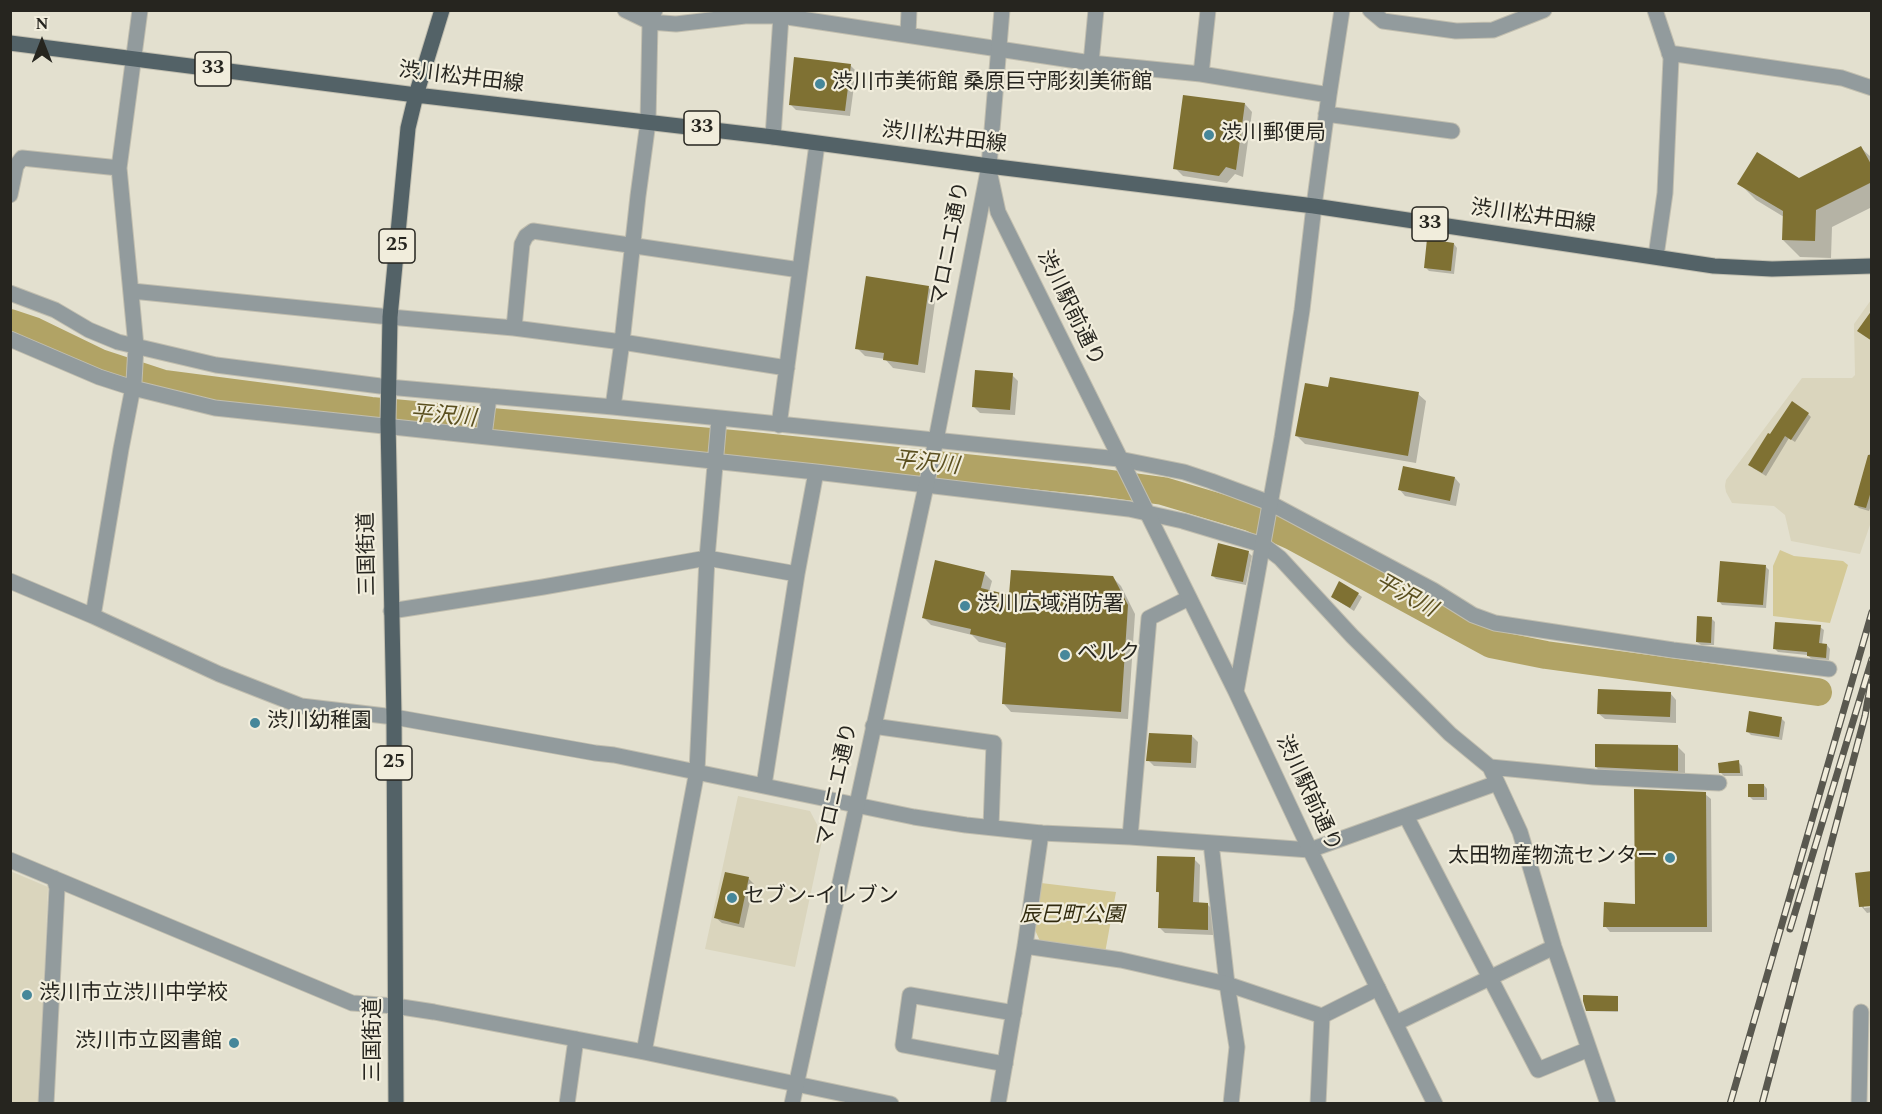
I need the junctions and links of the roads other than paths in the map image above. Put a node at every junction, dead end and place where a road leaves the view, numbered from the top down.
1 (140, 10) edge
2 (442, 10) edge
3 (625, 10) edge
4 (909, 10) edge
5 (1002, 10) edge
6 (1095, 10) edge
7 (1208, 10) edge
8 (1342, 10) edge
9 (1370, 10) edge
10 (1544, 10) edge
11 (1655, 10) edge
12 (652, 16) edge
13 (781, 16) junction
14 (823, 16) edge
15 (908, 34) junction
16 (10, 43) edge
17 (1000, 49) junction
18 (1669, 53) junction
19 (133, 59) junction
20 (1091, 63) junction
21 (1201, 74) junction
22 (1872, 88) edge
23 (416, 95) junction
24 (1329, 95) junction
25 (1326, 114) junction
26 (648, 122) junction
27 (1452, 131) dead end
28 (773, 137) junction
29 (817, 144) junction
30 (989, 166) junction
31 (119, 168) junction
32 (10, 195) edge
33 (1314, 206) junction
34 (632, 244) junction
35 (1656, 256) junction
36 (1872, 266) edge
37 (800, 270) junction
38 (132, 291) junction
39 (10, 293) edge
40 (390, 317) junction
41 (514, 328) junction
42 (10, 339) edge
43 (622, 342) junction
44 (136, 351) junction
45 (787, 368) junction
46 (133, 385) junction
47 (388, 393) junction
48 (489, 397) junction
49 (613, 407) junction
50 (388, 424) junction
51 (718, 424) junction
52 (779, 425) junction
53 (484, 436) junction
54 (934, 444) junction
55 (716, 458) junction
56 (1122, 463) junction
57 (816, 472) junction
58 (927, 479) junction
59 (1270, 506) junction
60 (1144, 508) junction
61 (1263, 542) junction
62 (707, 558) junction
63 (797, 574) junction
64 (10, 581) edge
65 (1189, 598) junction
66 (392, 611) junction
67 (93, 616) junction
68 (1829, 669) dead end
69 (1236, 692) junction
70 (394, 717) junction
71 (873, 726) junction
72 (1490, 767) junction
73 (697, 771) junction
74 (1497, 783) junction
75 (1719, 783) dead end
76 (764, 785) junction
77 (856, 805) junction
78 (1406, 816) junction
79 (991, 827) junction
80 (1041, 833) junction
81 (1130, 837) junction
82 (1211, 843) junction
83 (1310, 850) junction
84 (10, 860) edge
85 (54, 878) junction
86 (1025, 946) junction
87 (1554, 947) junction
88 (1490, 978) junction
89 (1227, 984) junction
90 (1378, 988) junction
91 (395, 1006) junction
92 (1861, 1012) dead end
93 (1014, 1013) junction
94 (1322, 1016) junction
95 (1396, 1023) junction
96 (576, 1039) junction
97 (1589, 1049) junction
98 (644, 1052) junction
99 (1866, 1063) edge
100 (1005, 1064) junction
101 (796, 1084) junction
102 (46, 1104) edge
103 (396, 1104) edge
104 (567, 1104) edge
105 (792, 1104) edge
106 (891, 1104) edge
107 (998, 1104) edge
108 (1231, 1104) edge
109 (1318, 1104) edge
110 (1435, 1104) edge
111 (1608, 1104) edge
112 (1860, 1104) edge

1 - 19 street
2 - 23 main road, 三国街道 / 25
3 - 12 street
4 - 15 street
5 - 17 street, マロニエ通り
6 - 20 street
7 - 21 street
8 - 24 street
9 - 10 street
11 - 18 street
12 - 13 street
12 - 26 street
13 - 14 street
13 - 28 street
14 - 15 street
15 - 17 street
16 - 19 main road, 渋川松井田線 / 33
17 - 20 street
17 - 30 street, マロニエ通り
18 - 22 street
18 - 35 street
19 - 23 main road, 渋川松井田線 / 33
19 - 31 street
20 - 21 street
21 - 24 street
23 - 26 main road, 渋川松井田線 / 33
23 - 40 main road, 三国街道 / 25
24 - 25 street
25 - 27 street
25 - 33 street
26 - 28 main road, 渋川松井田線 / 33
26 - 34 street
28 - 29 main road, 渋川松井田線 / 33
29 - 30 main road, 渋川松井田線 / 33
29 - 37 street
30 - 33 main road, 渋川松井田線 / 33
30 - 54 street, マロニエ通り
30 - 56 street, 渋川駅前通り
31 - 32 street
31 - 38 street
33 - 35 main road, 渋川松井田線 / 33
33 - 59 street
34 - 37 street
34 - 41 street
34 - 43 street
35 - 36 main road, 渋川松井田線 / 33
37 - 45 street
38 - 40 street
38 - 44 street
39 - 44 street
40 - 41 street
40 - 47 main road, 三国街道 / 25
41 - 43 street
42 - 46 street
43 - 45 street
43 - 49 street
44 - 46 street
44 - 47 street
45 - 52 street
46 - 50 street
46 - 67 street
47 - 48 street
47 - 50 main road, 三国街道 / 25
48 - 49 street
48 - 53 street
49 - 51 street
50 - 53 street
50 - 66 main road, 三国街道 / 25
51 - 52 street
51 - 55 street
52 - 54 street
53 - 55 street
54 - 56 street
54 - 58 street, マロニエ通り
55 - 57 street
55 - 62 street
56 - 59 street
56 - 60 street, 渋川駅前通り
57 - 58 street
57 - 63 street
58 - 60 street
58 - 71 street, マロニエ通り
59 - 61 street
59 - 68 street
60 - 61 street
60 - 65 street, 渋川駅前通り
61 - 69 street
61 - 72 street
62 - 63 street
62 - 66 street
62 - 73 street
63 - 76 street
64 - 67 street
65 - 69 street, 渋川駅前通り
65 - 81 street
66 - 70 main road, 三国街道 / 25
67 - 70 street
69 - 83 street, 渋川駅前通り
70 - 73 street
70 - 91 main road, 三国街道 / 25
71 - 77 street, マロニエ通り
71 - 79 street
72 - 74 street
72 - 75 street
73 - 76 street
73 - 98 street
74 - 78 street
74 - 87 street
76 - 77 street
77 - 79 street
77 - 101 street, マロニエ通り
78 - 83 street
78 - 88 street
79 - 80 street
80 - 81 street
80 - 86 street
81 - 82 street
82 - 83 street
82 - 89 street
83 - 90 street, 渋川駅前通り
84 - 85 street
85 - 91 street
85 - 102 street
86 - 89 street
86 - 93 street
87 - 88 street
87 - 97 street
88 - 95 street
88 - 97 street
89 - 94 street
89 - 108 street
90 - 94 street
90 - 95 street, 渋川駅前通り
91 - 96 street
91 - 103 main road, 三国街道 / 25
92 - 99 street
93 - 100 street
93 - 100 street
94 - 109 street
95 - 110 street, 渋川駅前通り
96 - 98 street
96 - 104 street
97 - 111 street
98 - 101 street
99 - 112 street
100 - 107 street
101 - 105 street, マロニエ通り
101 - 106 street

